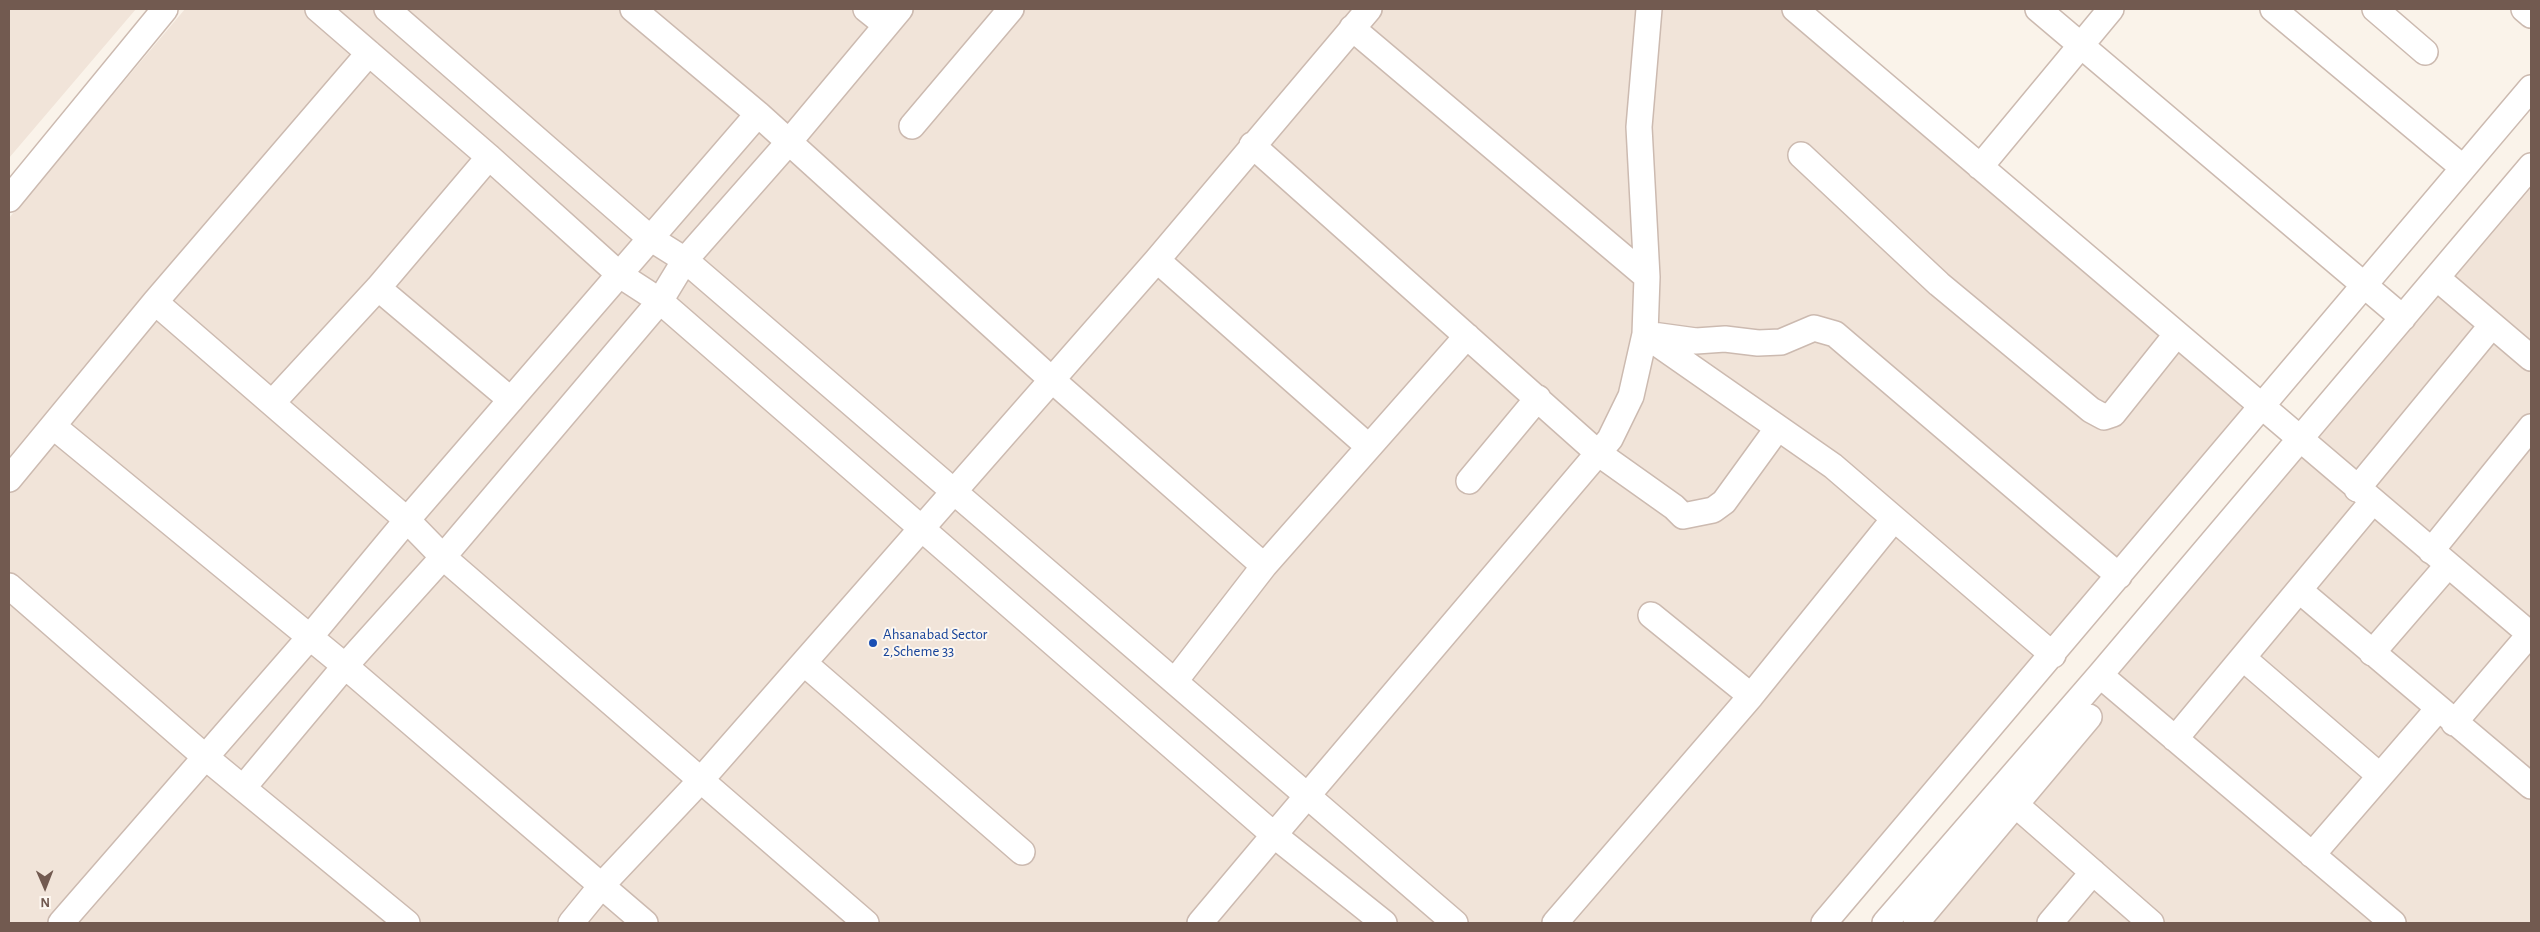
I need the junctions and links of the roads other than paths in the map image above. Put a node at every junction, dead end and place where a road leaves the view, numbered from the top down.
1 (165, 9) edge
2 (318, 9) edge
3 (633, 9) edge
4 (866, 9) edge
5 (1011, 9) edge
6 (1369, 9) edge
7 (1649, 9) edge
8 (1795, 9) edge
9 (2038, 9) edge
10 (2111, 9) edge
11 (2273, 9) edge
12 (2375, 9) edge
13 (2524, 9) edge
14 (398, 12) edge
15 (2531, 15) edge
16 (893, 17) edge
17 (1352, 28) junction
18 (2080, 46) junction
19 (2426, 52) dead end
20 (369, 53) junction
21 (2531, 88) edge
22 (758, 114) junction
23 (912, 126) dead end
24 (788, 143) junction
25 (1252, 145) junction
26 (1801, 155) dead end
27 (490, 157) junction
28 (2531, 166) edge
29 (1980, 167) junction
30 (2462, 167) junction
31 (13, 187) edge
32 (650, 238) junction
33 (685, 260) junction
34 (1157, 260) junction
35 (620, 275) junction
36 (1647, 277) junction
37 (2437, 278) junction
38 (2365, 285) junction
39 (378, 288) junction
40 (660, 301) junction
41 (155, 302) junction
42 (2403, 318) junction
43 (2492, 325) junction
44 (1645, 334) junction
45 (2176, 335) junction
46 (1467, 336) junction
47 (2531, 358) edge
48 (1051, 379) junction
49 (1538, 398) junction
50 (511, 400) junction
51 (272, 403) junction
52 (2262, 408) junction
53 (52, 426) junction
54 (2531, 427) edge
55 (1777, 429) junction
56 (2298, 438) junction
57 (1369, 447) junction
58 (1598, 453) junction
59 (9, 479) edge
60 (1469, 481) dead end
61 (955, 491) junction
62 (2365, 495) junction
63 (1894, 519) junction
64 (407, 520) junction
65 (922, 528) junction
66 (443, 557) junction
67 (2439, 558) junction
68 (1264, 566) junction
69 (2120, 576) junction
70 (9, 586) edge
71 (2299, 590) junction
72 (1651, 615) dead end
73 (2531, 634) edge
74 (309, 638) junction
75 (2372, 653) junction
76 (2053, 655) junction
77 (2243, 658) junction
78 (804, 663) junction
79 (345, 666) junction
80 (2100, 675) junction
81 (1175, 681) junction
82 (1751, 696) junction
83 (2446, 716) junction
84 (2090, 717) dead end
85 (2175, 739) junction
86 (204, 756) junction
87 (2380, 776) junction
88 (700, 780) junction
89 (2531, 786) edge
90 (244, 788) junction
91 (1307, 796) junction
92 (2016, 805) junction
93 (1274, 835) junction
94 (1022, 852) dead end
95 (2312, 854) junction
96 (2092, 872) junction
97 (602, 885) junction
98 (61, 923) edge
99 (407, 923) edge
100 (571, 923) edge
101 (645, 923) edge
102 (866, 923) edge
103 (1200, 923) edge
104 (1384, 923) edge
105 (1455, 923) edge
106 (1555, 923) edge
107 (1824, 923) edge
108 (1885, 923) edge
109 (1916, 923) edge
110 (2050, 923) edge
111 (2151, 923) edge
112 (2393, 923) edge

1 - 31 street
2 - 20 street
3 - 22 street
4 - 16 street
5 - 23 street
6 - 17 street
7 - 36 street
8 - 29 street
9 - 18 street
10 - 18 street
11 - 30 street
12 - 19 street
13 - 15 street
14 - 32 street
16 - 24 street
17 - 25 street
17 - 36 street
18 - 29 street
18 - 38 street
20 - 27 street
20 - 41 street
21 - 30 street
22 - 24 street
22 - 32 street
24 - 33 street
24 - 48 street
25 - 34 street
25 - 46 street
26 - 45 street
27 - 35 street
27 - 39 street
28 - 37 street
29 - 45 street
30 - 38 street
32 - 33 street
32 - 35 street
33 - 40 street
33 - 61 street
34 - 48 street
34 - 57 street
35 - 40 street
35 - 50 street
36 - 44 street
37 - 42 street
37 - 43 street
38 - 42 street
38 - 52 street
39 - 50 street
39 - 51 street
40 - 65 street
40 - 66 street
41 - 51 street
41 - 53 street
42 - 56 street
43 - 47 street
43 - 62 street
44 - 55 street
44 - 58 street
44 - 69 street
45 - 52 street
46 - 49 street
46 - 57 street
48 - 61 street
48 - 68 street
49 - 58 street
49 - 60 street
50 - 64 street
51 - 64 street
52 - 56 street
52 - 69 street
53 - 59 street
53 - 74 street
54 - 67 street
55 - 58 street
55 - 63 street
56 - 62 street
56 - 80 street
57 - 68 street
58 - 91 street
61 - 65 street
61 - 81 street
62 - 67 street
62 - 71 street
63 - 76 street
63 - 82 street
64 - 66 street
64 - 74 street
65 - 78 street
65 - 93 street
66 - 79 street
66 - 88 street
67 - 73 street
67 - 75 street
68 - 81 street
69 - 76 street
70 - 86 street
71 - 75 street
71 - 77 street
72 - 82 street
73 - 83 street
74 - 79 street
74 - 86 street
75 - 83 street
76 - 107 street
77 - 85 street
77 - 87 street
78 - 88 street
78 - 94 street
79 - 90 street
79 - 97 street
80 - 85 street
80 - 108 street
81 - 91 street
82 - 106 street
83 - 87 street
83 - 89 street
84 - 92 street
85 - 95 street
86 - 90 street
86 - 98 street
87 - 95 street
88 - 97 street
88 - 102 street
90 - 99 street
91 - 93 street
91 - 105 street
92 - 96 street
92 - 109 street
93 - 103 street
93 - 104 street
95 - 112 street
96 - 110 street
96 - 111 street
97 - 100 street
97 - 101 street

